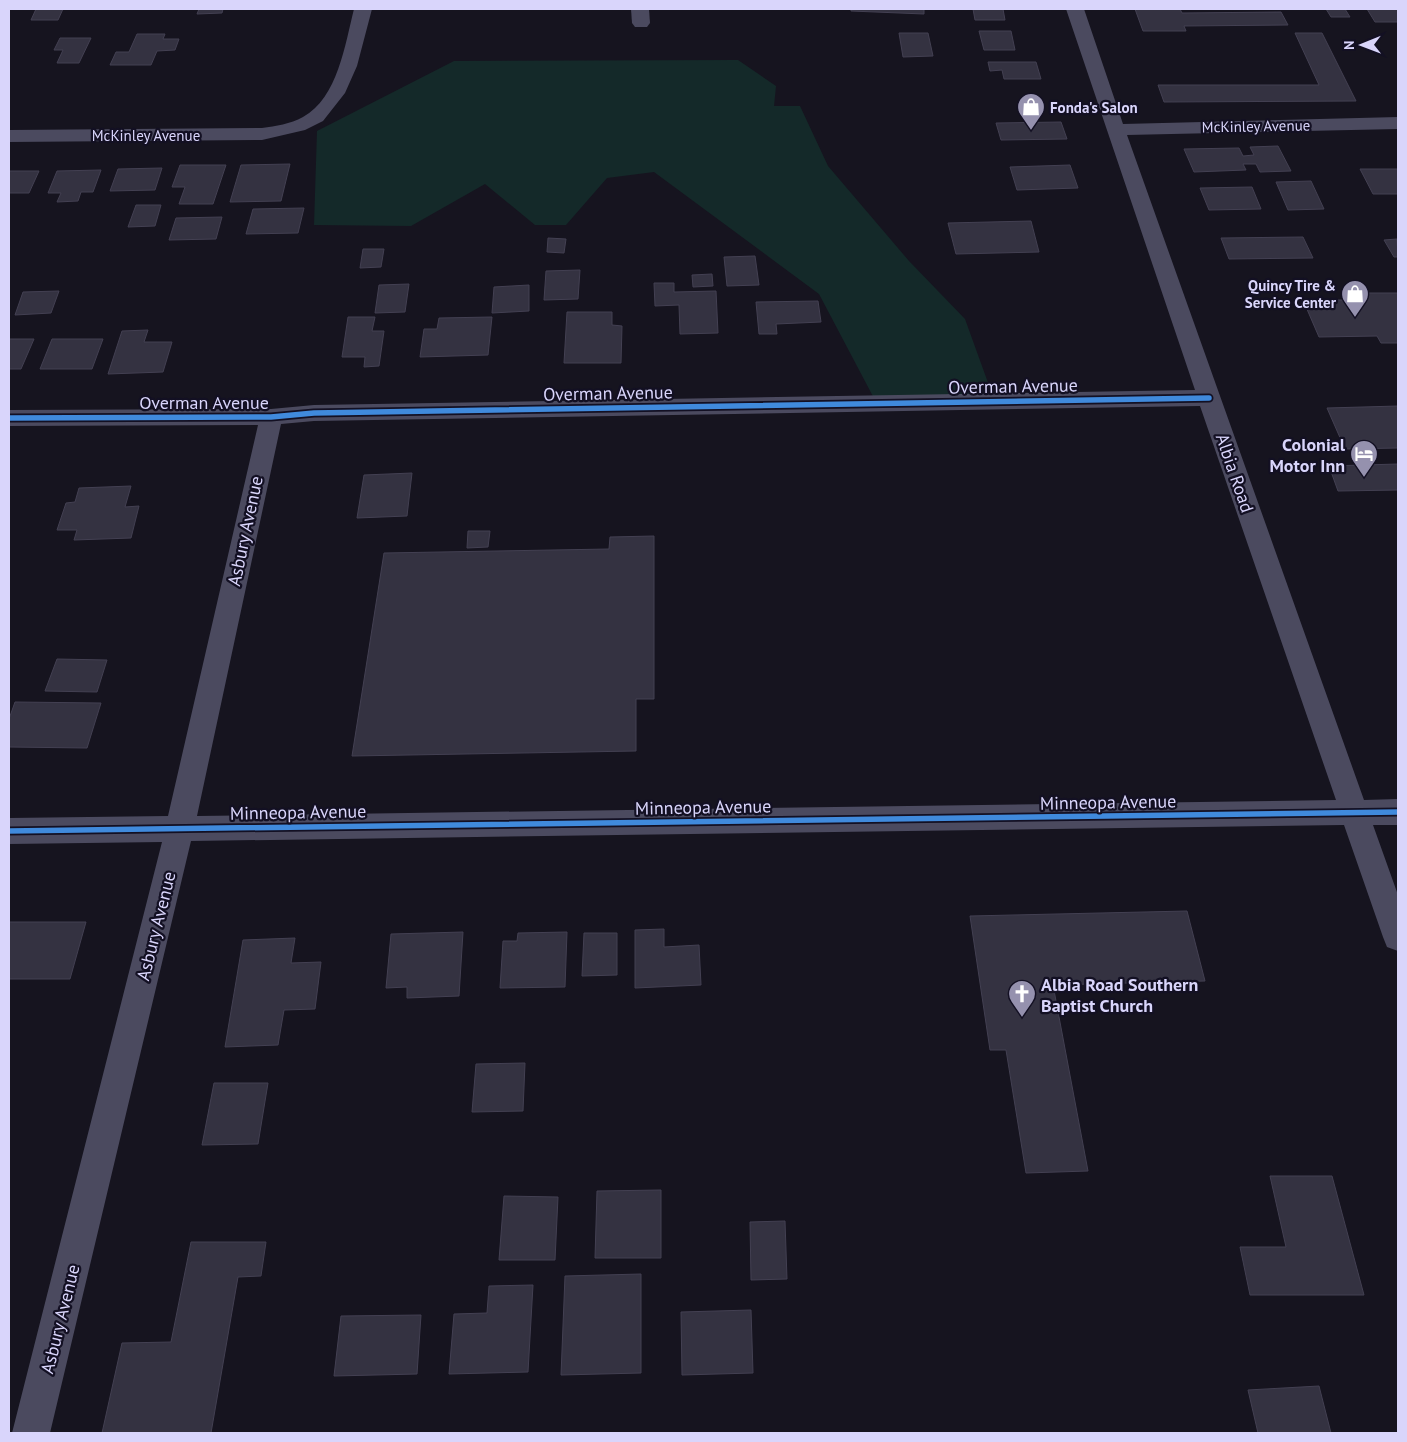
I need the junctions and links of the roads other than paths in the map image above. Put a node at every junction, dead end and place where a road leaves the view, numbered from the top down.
1 (362, 9) edge
2 (1075, 9) edge
3 (1398, 123) edge
4 (1115, 130) junction
5 (9, 136) edge
6 (1209, 398) junction
7 (271, 417) junction
8 (9, 418) edge
9 (1398, 812) edge
10 (1355, 814) junction
11 (180, 828) junction
12 (9, 831) edge
13 (1398, 937) edge
14 (32, 1433) edge

1 - 5 street, McKinley Avenue
2 - 4 street, Albia Road
3 - 4 street, McKinley Avenue
4 - 6 street, Albia Road
6 - 7 street, Overman Avenue
6 - 10 street, Albia Road
7 - 8 street, Overman Avenue
7 - 11 street, Asbury Avenue
9 - 10 street, Minneopa Avenue
10 - 11 street, Minneopa Avenue
10 - 13 street, Albia Road
11 - 12 street, Minneopa Avenue
11 - 14 street, Asbury Avenue

